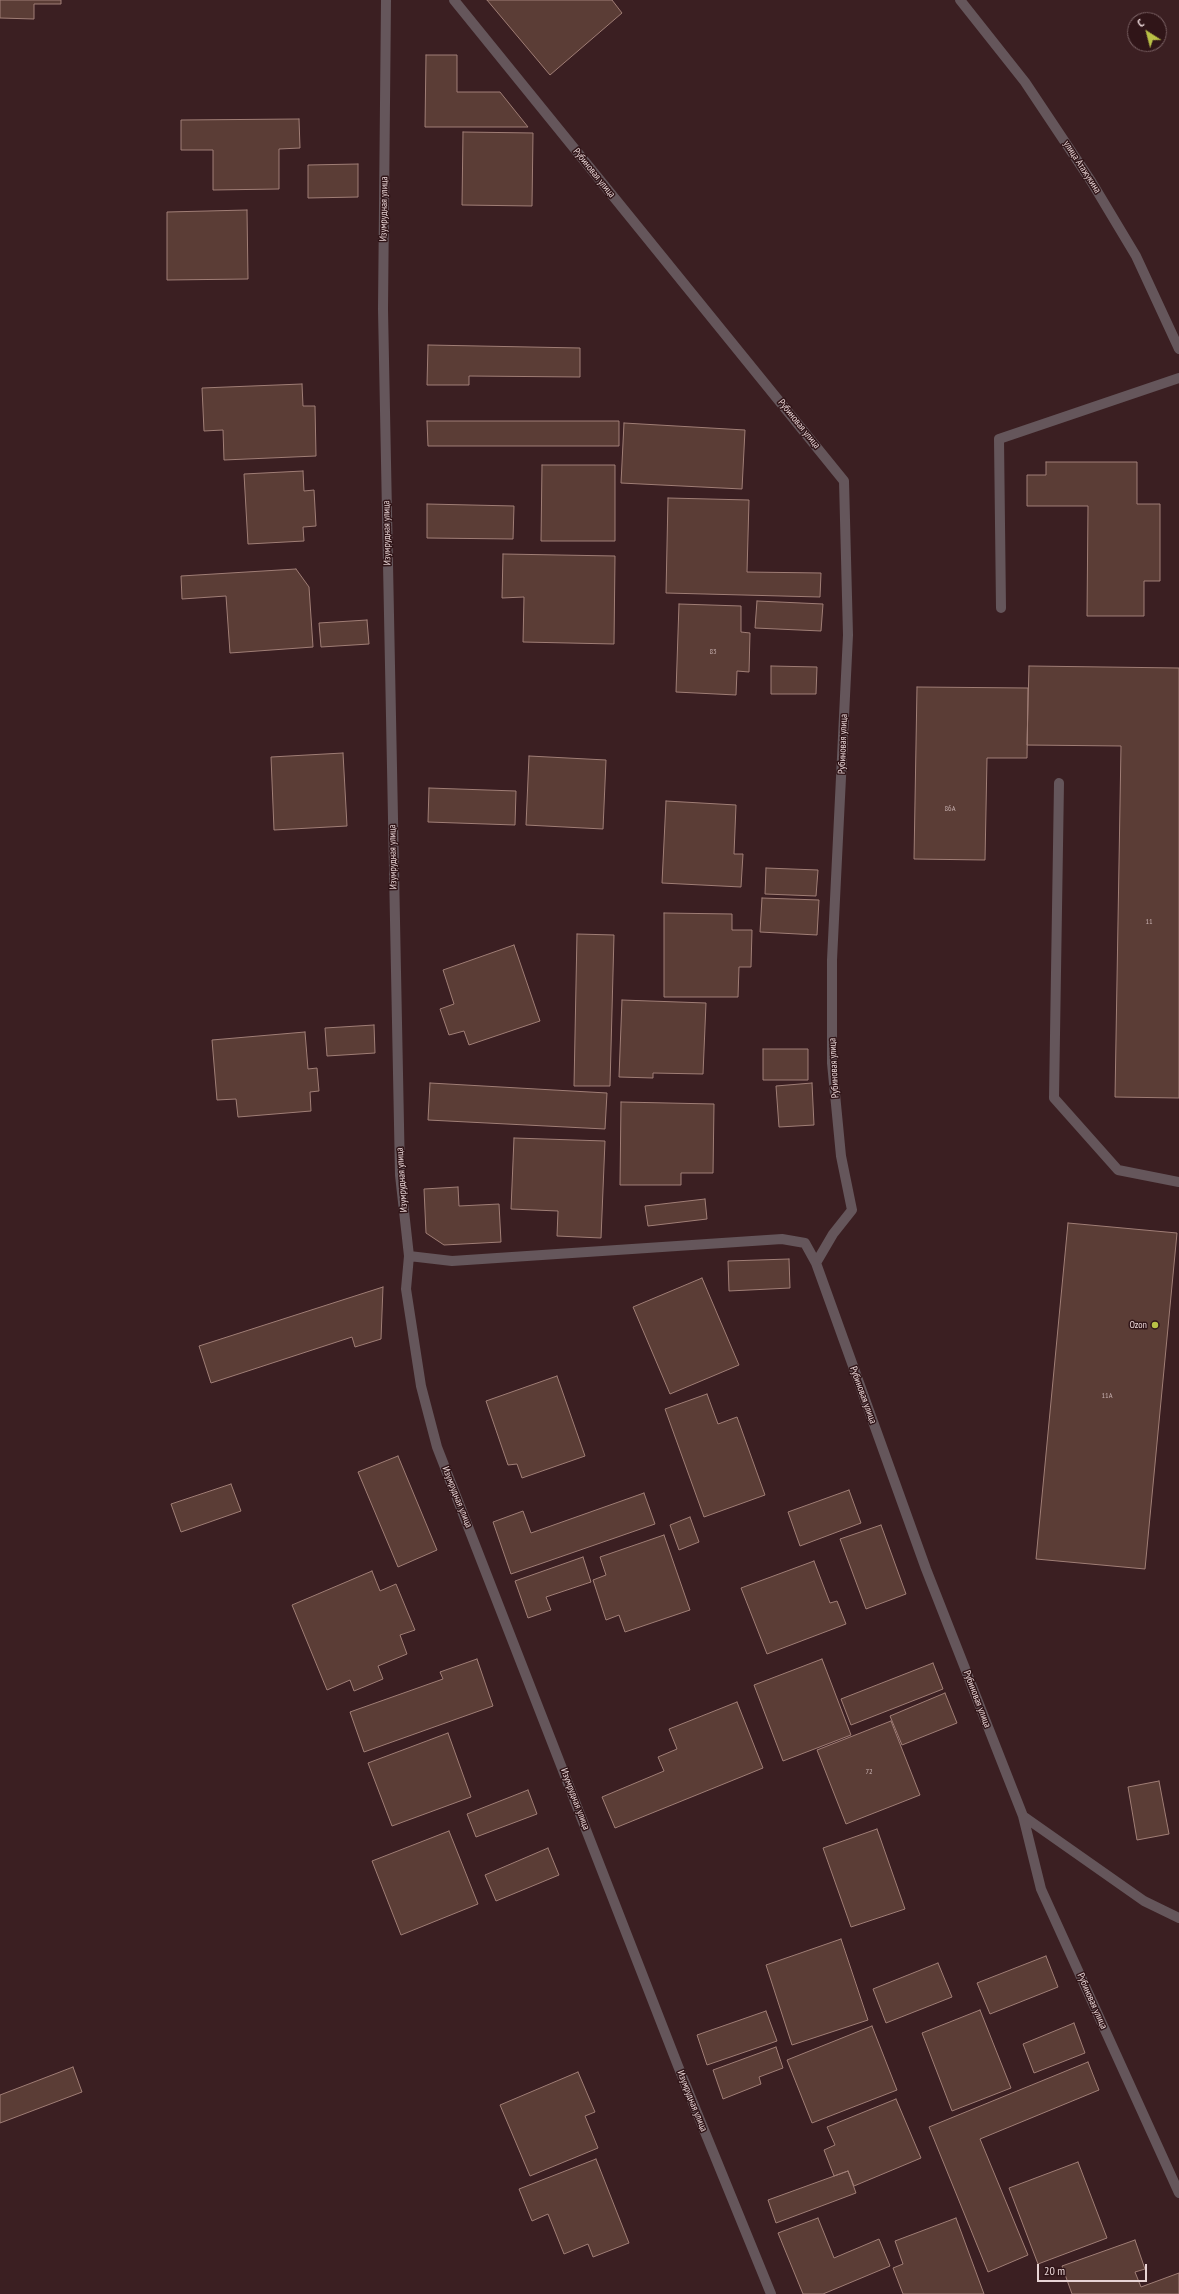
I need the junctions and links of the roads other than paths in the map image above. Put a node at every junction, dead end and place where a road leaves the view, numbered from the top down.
1 (386, 0) edge
2 (454, 0) edge
3 (960, 0) edge
4 (1179, 349) edge
5 (1179, 378) edge
6 (1001, 608) dead end
7 (1059, 783) dead end
8 (1179, 1182) edge
9 (409, 1256) junction
10 (816, 1263) junction
11 (1023, 1816) junction
12 (1179, 1918) edge
13 (1179, 2193) edge
14 (771, 2294) edge

1 - 9 street, Изумрудная улица
2 - 10 street, Рубиновая улица
3 - 4 street, улица Атажукина
5 - 6 street
7 - 8 street
9 - 10 street
9 - 14 street, Изумрудная улица
10 - 11 street, Рубиновая улица
11 - 12 street
11 - 13 street, Рубиновая улица

